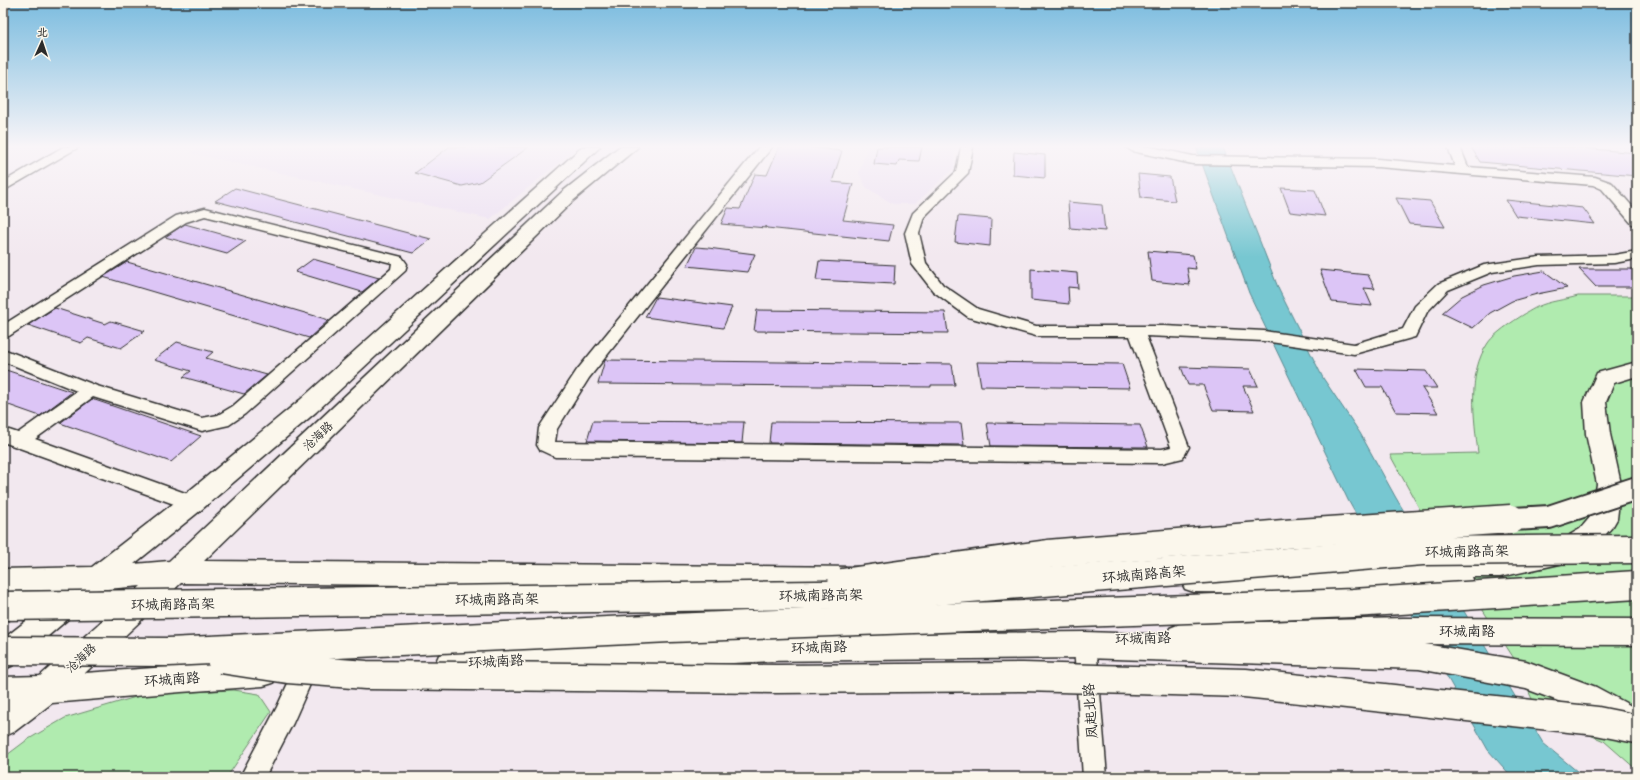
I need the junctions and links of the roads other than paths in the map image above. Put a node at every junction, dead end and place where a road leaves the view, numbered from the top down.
1 (552, 183) edge
2 (584, 183) edge
3 (737, 183) edge
4 (951, 183) edge
5 (1601, 183) edge
6 (1637, 221) edge
7 (1637, 255) edge
8 (1136, 331) junction
9 (3, 332) edge
10 (3, 356) edge
11 (1637, 369) edge
12 (91, 390) junction
13 (3, 435) edge
14 (20, 442) junction
15 (1637, 488) edge
16 (192, 503) junction
17 (1637, 549) edge
18 (175, 572) junction
19 (1371, 575) junction
20 (97, 578) junction
21 (3, 580) edge
22 (1637, 586) edge
23 (745, 587) junction
24 (3, 606) edge
25 (1637, 632) edge
26 (1085, 646) junction
27 (757, 648) junction
28 (3, 651) edge
29 (169, 652) junction
30 (3, 657) edge
31 (305, 671) junction
32 (46, 690) junction
33 (3, 691) edge
34 (3, 722) edge
35 (1637, 727) edge
36 (252, 777) edge
37 (1095, 777) edge

1 - 16 main road
2 - 18 main road, 沧海路
3 - 8 street
4 - 8 street
5 - 6 street
7 - 8 street
9 - 12 street
10 - 12 street
11 - 19 main road, bridge
12 - 14 street
13 - 14 street
14 - 16 street
15 - 23 main road, bridge
16 - 20 main road
17 - 23 main road, 环城南路高架, bridge
18 - 20 main road
18 - 23 main road
18 - 32 main road, 沧海路
19 - 22 main road, bridge
19 - 23 main road
20 - 21 main road
20 - 30 main road
22 - 29 main road, bridge
23 - 24 main road, 环城南路高架, bridge
25 - 27 main road, 环城南路
26 - 27 main road
26 - 35 main road
26 - 37 street, 凤起北路
27 - 31 main road, 环城南路
28 - 29 main road, bridge
29 - 35 main road, bridge
31 - 32 main road, 环城南路
31 - 36 street
32 - 33 main road, 环城南路
32 - 34 main road, 沧海路

